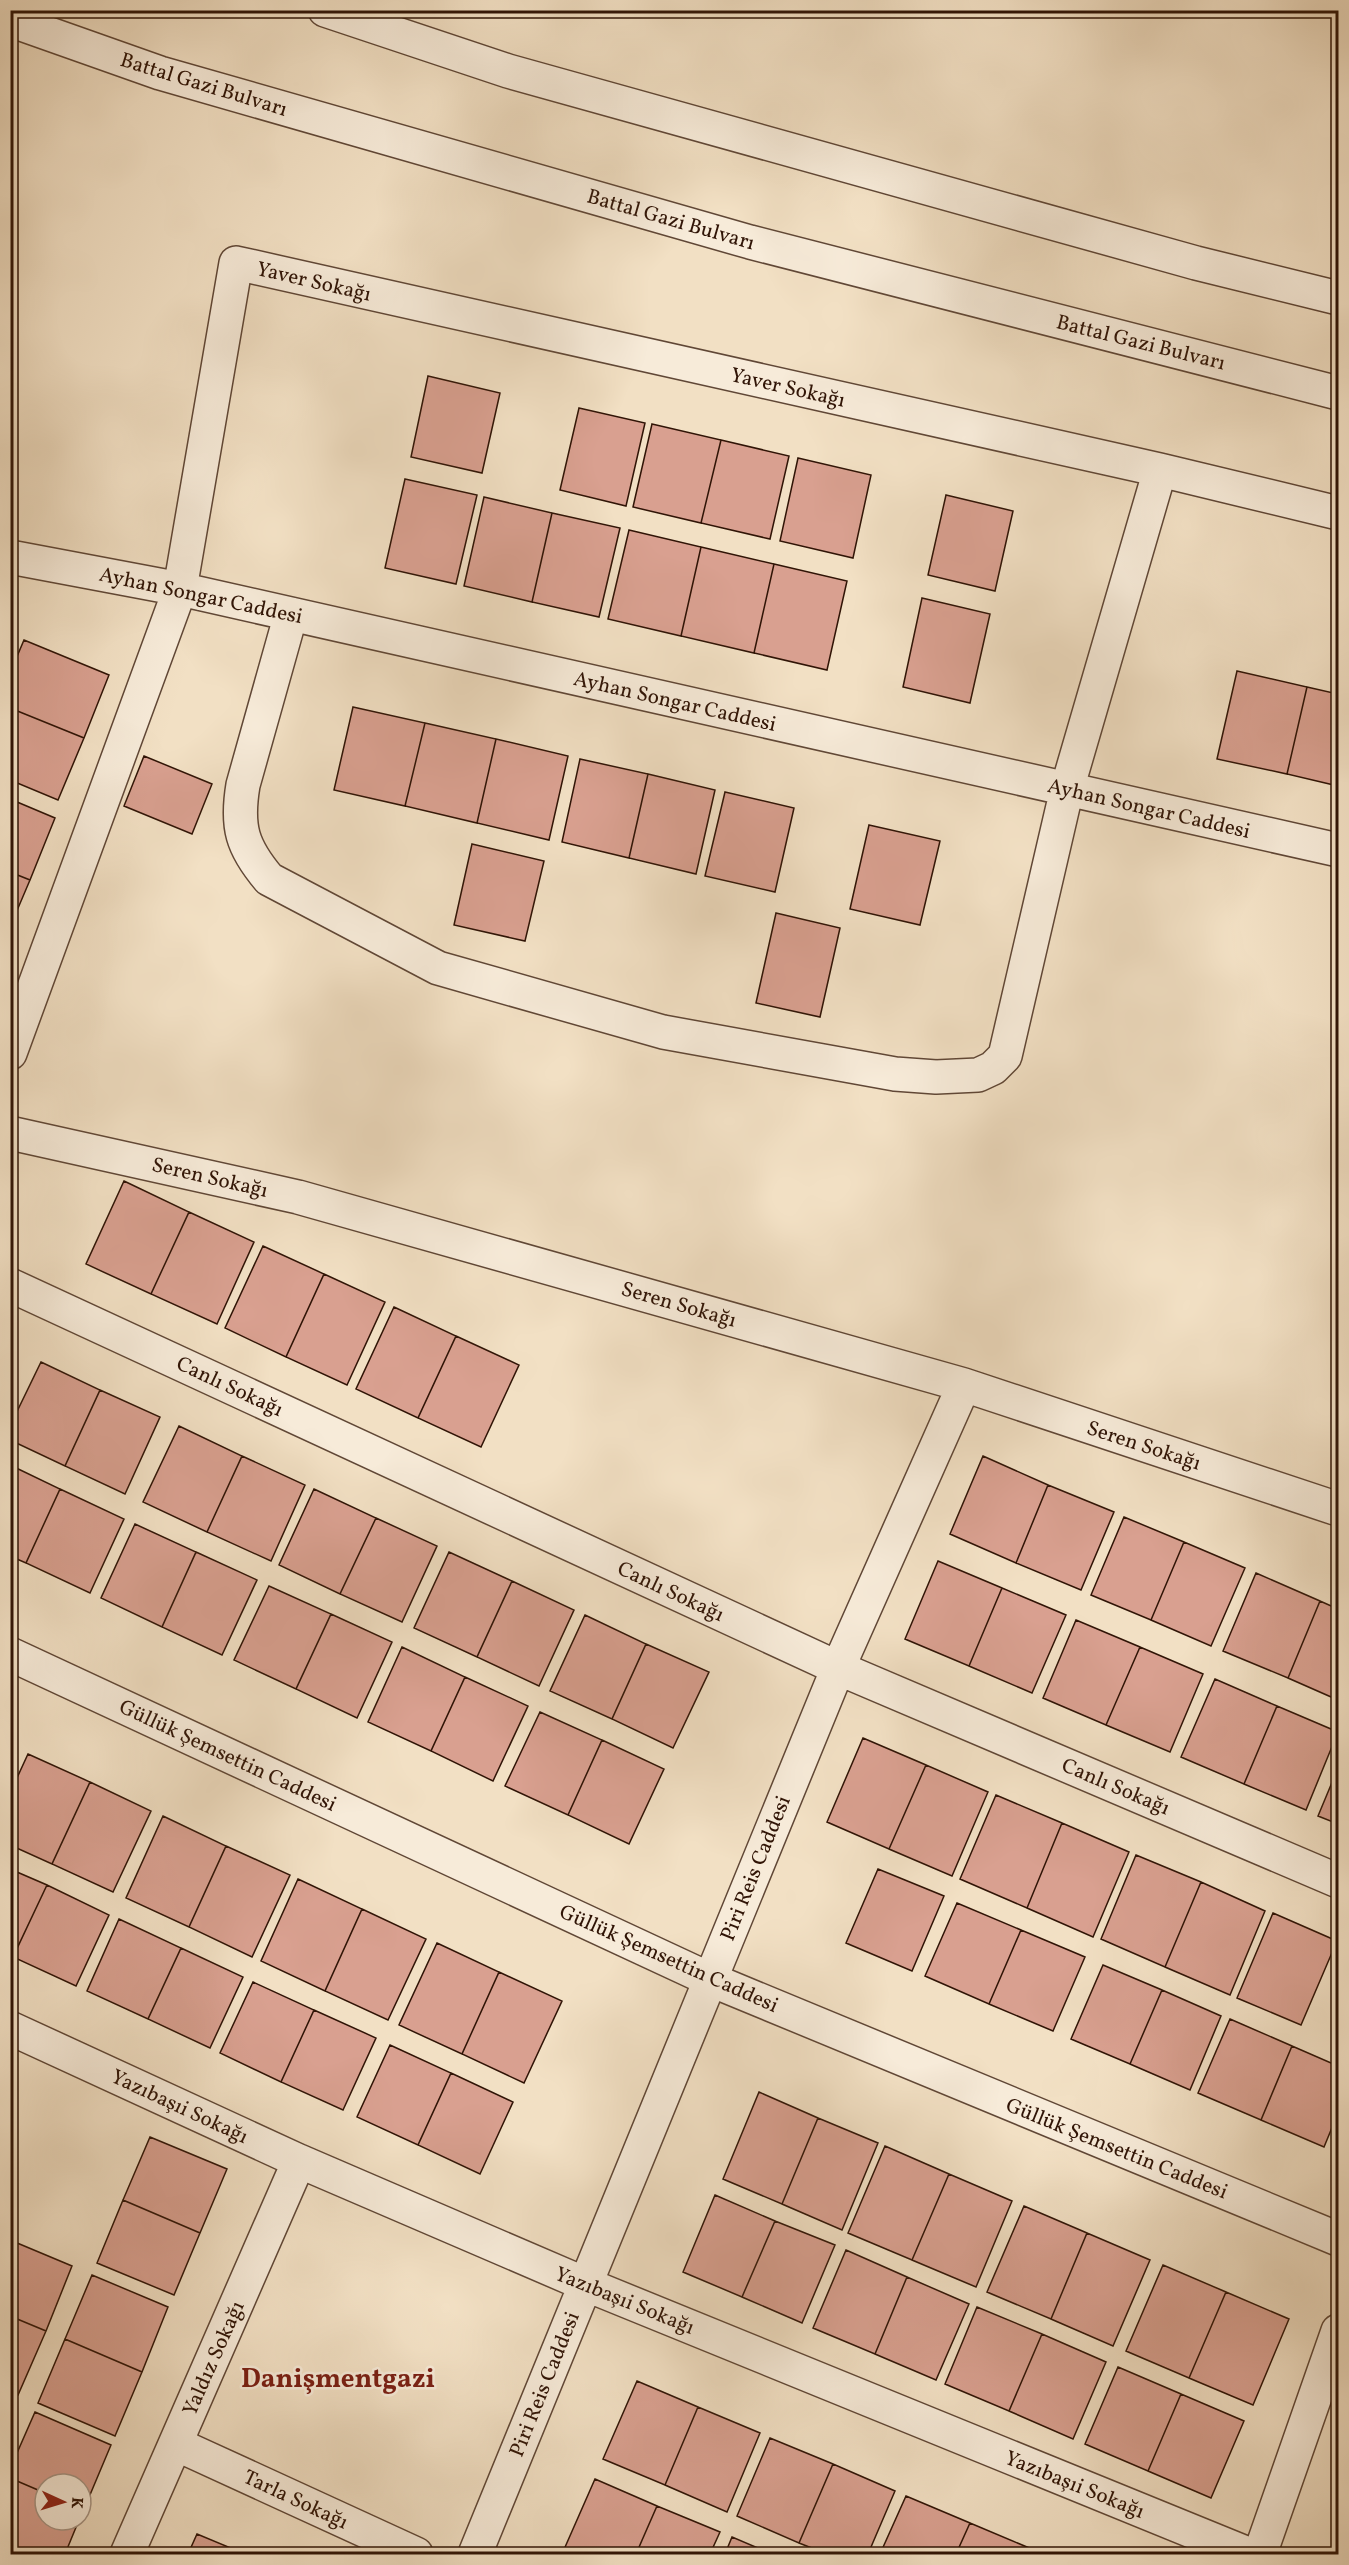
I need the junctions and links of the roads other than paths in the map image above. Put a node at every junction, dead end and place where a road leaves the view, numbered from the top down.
1 (325, 10) edge
2 (10, 20) edge
3 (1338, 298) edge
4 (1338, 393) edge
5 (1160, 470) junction
6 (1338, 513) edge
7 (10, 557) edge
8 (180, 589) junction
9 (291, 614) junction
10 (1067, 789) junction
11 (1338, 850) edge
12 (10, 1053) edge
13 (10, 1132) edge
14 (11, 1286) edge
15 (964, 1385) junction
16 (1338, 1509) edge
17 (10, 1654) edge
18 (838, 1668) junction
19 (1338, 1881) edge
20 (709, 1979) junction
21 (13, 2038) edge
22 (299, 2161) junction
23 (1338, 2239) edge
24 (585, 2284) junction
25 (1338, 2331) edge
26 (176, 2444) junction
27 (127, 2554) edge
28 (416, 2554) edge
29 (476, 2554) edge
30 (1248, 2554) edge
31 (1260, 2554) edge

1 - 3 street
2 - 4 street, Battal Gazi Bulvarı
5 - 6 street, Yaver Sokağı
5 - 8 street, Yaver Sokağı
5 - 10 street
7 - 8 street, Ayhan Songar Caddesi
8 - 9 street, Ayhan Songar Caddesi
8 - 12 street
9 - 10 street, Ayhan Songar Caddesi
9 - 10 street
10 - 11 street, Ayhan Songar Caddesi
13 - 15 street, Seren Sokağı
14 - 18 street, Canlı Sokağı
15 - 16 street, Seren Sokağı
15 - 18 street, Piri Reis Caddesi
17 - 20 street, Güllük Şemsettin Caddesi
18 - 19 street, Canlı Sokağı
18 - 20 street, Piri Reis Caddesi
20 - 23 street, Güllük Şemsettin Caddesi
20 - 24 street, Piri Reis Caddesi
21 - 22 street, Yazıbaşıi Sokağı
22 - 24 street, Yazıbaşıi Sokağı
22 - 26 street, Yaldız Sokağı
24 - 29 street, Piri Reis Caddesi
24 - 30 street, Yazıbaşıi Sokağı
25 - 31 street
26 - 27 street, Yaldız Sokağı
26 - 28 street, Tarla Sokağı

